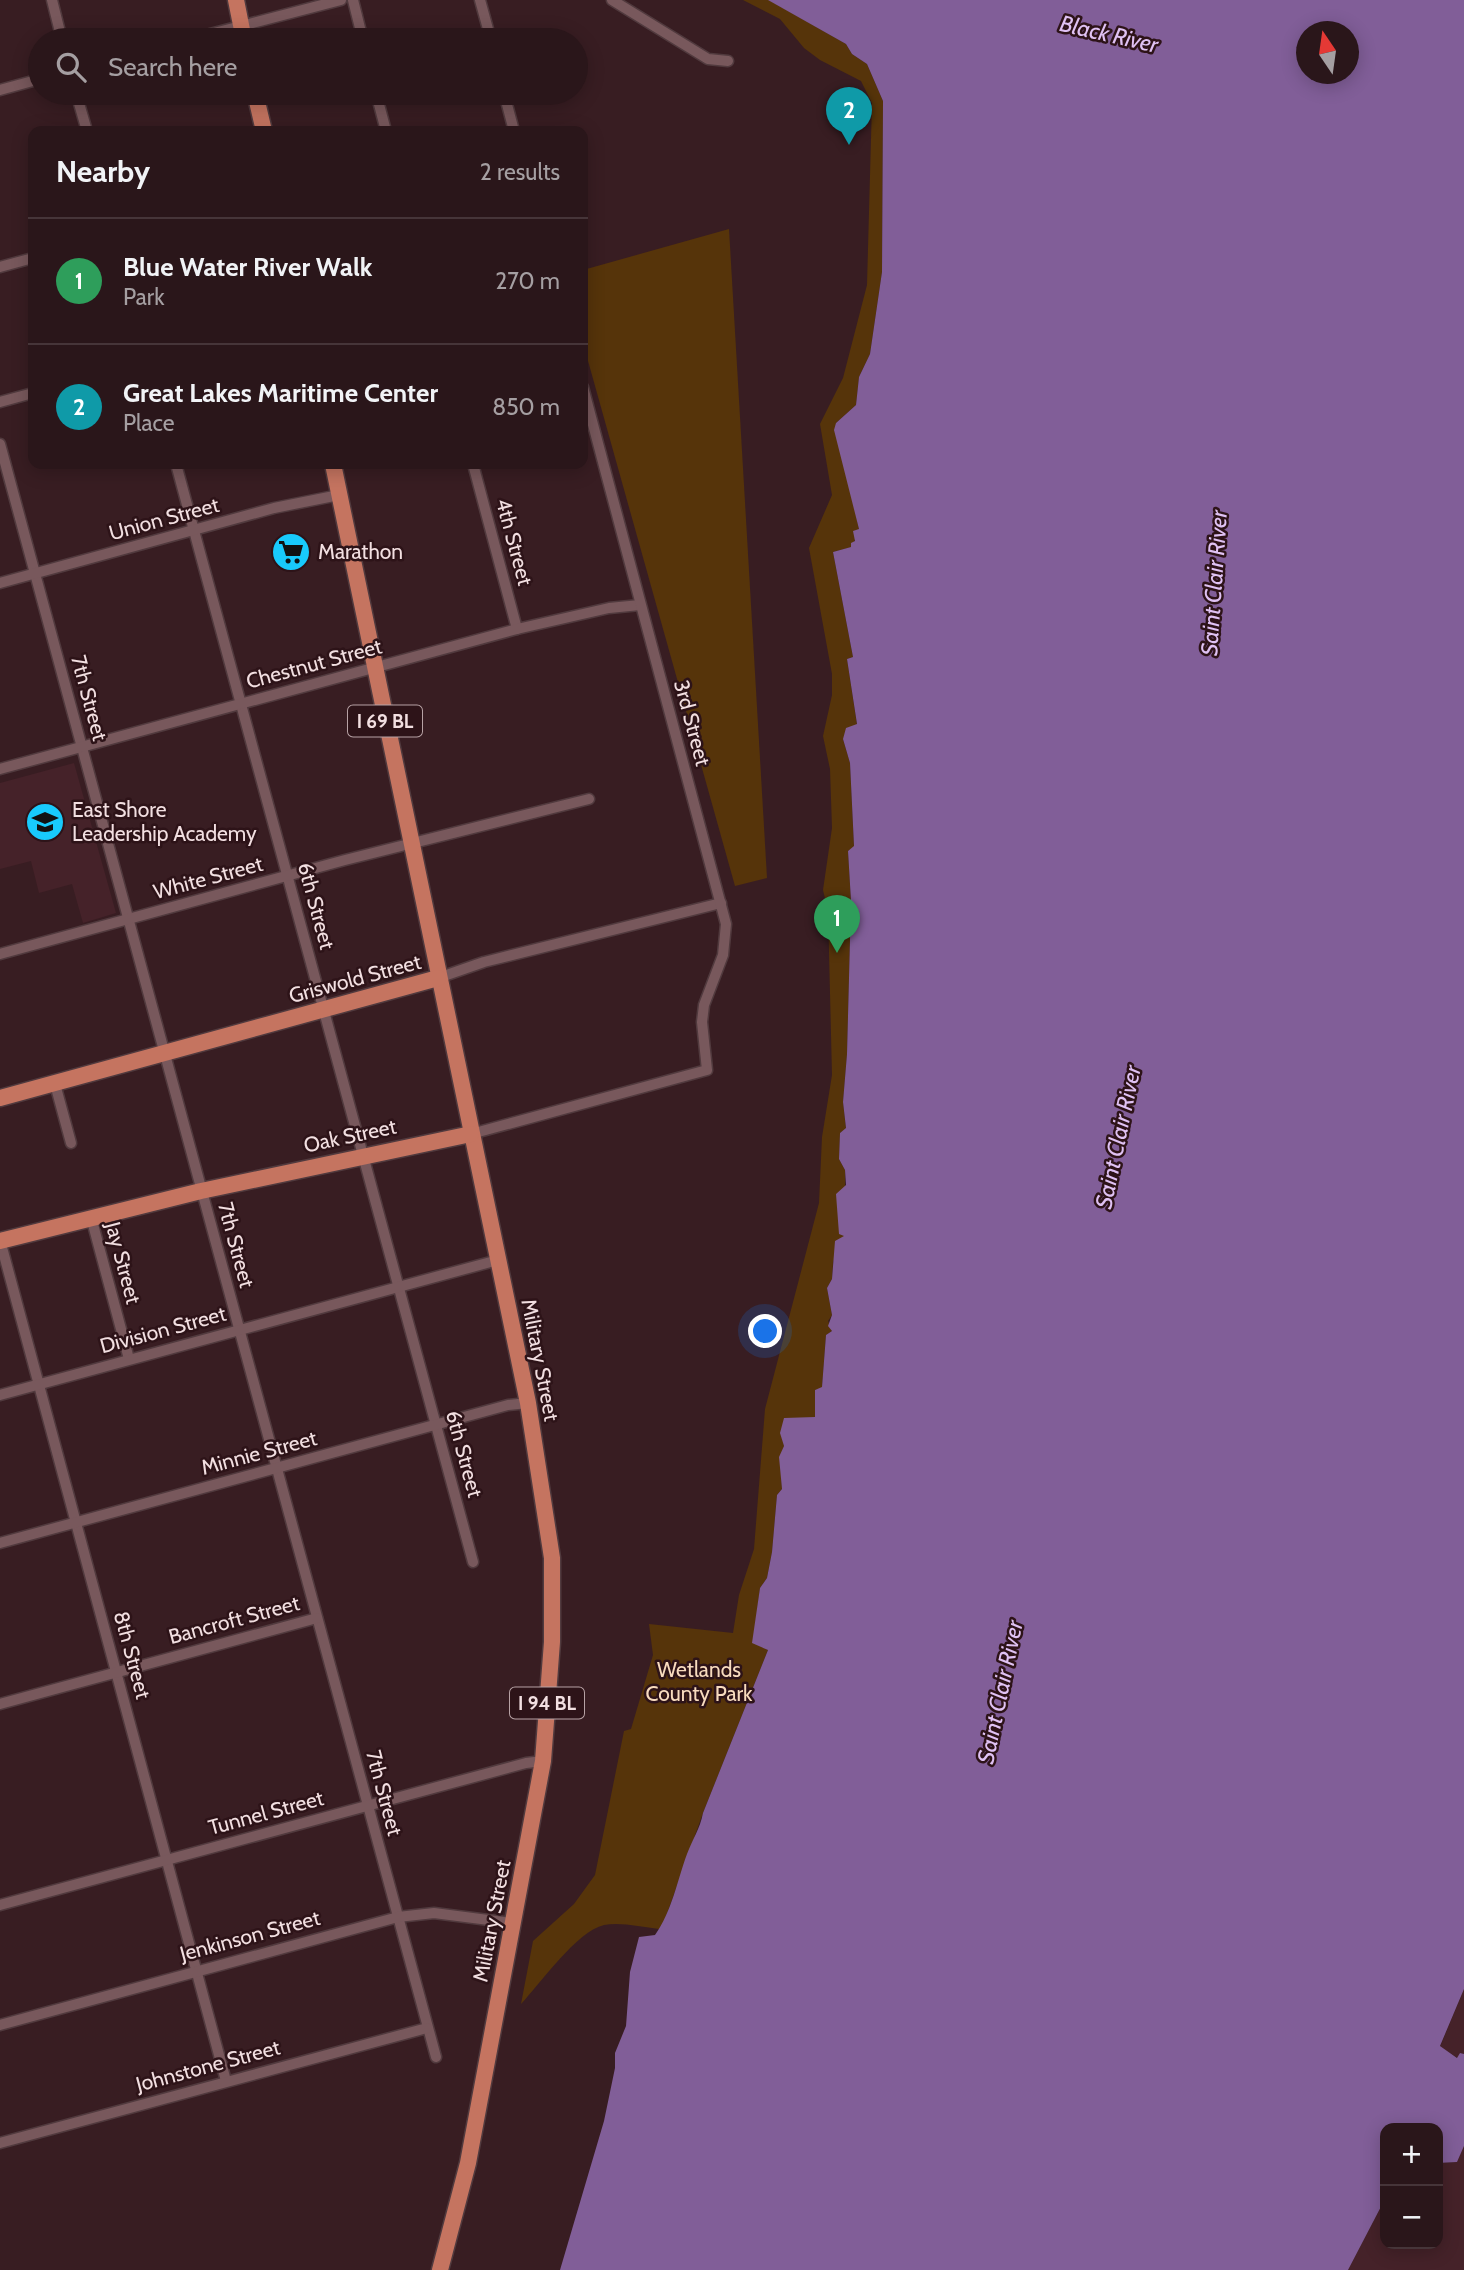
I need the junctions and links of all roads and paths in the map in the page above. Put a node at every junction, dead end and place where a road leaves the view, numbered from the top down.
1 (52, 0) edge
2 (236, 0) edge
3 (341, 0) edge
4 (353, 0) edge
5 (480, 0) edge
6 (612, 0) edge
7 (59, 28) edge
8 (242, 28) edge
9 (258, 28) edge
10 (360, 28) edge
11 (488, 28) edge
12 (728, 61) dead end
13 (28, 82) edge
14 (0, 90) edge
15 (79, 105) edge
16 (259, 105) edge
17 (379, 105) edge
18 (506, 105) edge
19 (85, 126) edge
20 (263, 126) edge
21 (385, 126) edge
22 (510, 126) edge
23 (28, 259) edge
24 (0, 267) edge
25 (28, 394) edge
26 (0, 402) edge
27 (588, 406) edge
28 (0, 444) edge
29 (177, 469) edge
30 (334, 469) edge
31 (474, 469) edge
32 (339, 495) junction
33 (194, 531) junction
34 (35, 574) junction
35 (0, 583) edge
36 (640, 605) junction
37 (517, 629) junction
38 (374, 667) junction
39 (242, 703) junction
40 (82, 747) junction
41 (0, 769) edge
42 (589, 799) dead end
43 (411, 843) junction
44 (289, 876) junction
45 (721, 903) junction
46 (128, 919) junction
47 (0, 954) edge
48 (438, 978) junction
49 (324, 1010) junction
50 (165, 1052) junction
51 (708, 1070) joint
52 (55, 1084) junction
53 (0, 1098) edge
54 (471, 1134) junction
55 (71, 1143) dead end
56 (363, 1155) junction
57 (201, 1191) junction
58 (91, 1217) junction
59 (0, 1241) edge
60 (498, 1260) junction
61 (399, 1286) junction
62 (239, 1330) junction
63 (129, 1359) junction
64 (39, 1384) junction
65 (0, 1395) edge
66 (528, 1403) junction
67 (436, 1424) junction
68 (276, 1468) junction
69 (76, 1522) junction
70 (0, 1543) edge
71 (473, 1562) dead end
72 (317, 1618) junction
73 (117, 1672) junction
74 (0, 1704) edge
75 (543, 1761) junction
76 (368, 1805) junction
77 (167, 1860) junction
78 (0, 1905) edge
79 (398, 1917) junction
80 (512, 1923) junction
81 (196, 1970) junction
82 (0, 2025) edge
83 (427, 2028) junction
84 (436, 2057) dead end
85 (226, 2081) junction
86 (0, 2143) edge
87 (440, 2270) edge

1 - 7 street
2 - 8 main road
3 - 9 street
4 - 10 street
5 - 11 street
6 - 12 street
13 - 14 street
15 - 19 street
16 - 20 main road
17 - 21 street
18 - 22 street
23 - 24 street
25 - 26 street
27 - 36 street, 3rd Street
28 - 34 street, 7th Street
29 - 33 street, 6th Street
30 - 32 main road, Military Street / I 69 BL
31 - 37 street, 4th Street
32 - 33 street, Union Street
32 - 38 main road, Military Street / I 69 BL
33 - 34 street, Union Street
33 - 39 street, 6th Street
34 - 35 street, Union Street
34 - 40 street, 7th Street
36 - 37 street, Chestnut Street
36 - 45 street, 3rd Street
37 - 38 street, Chestnut Street
38 - 39 street, Chestnut Street
38 - 43 main road, Military Street / I 69 BL
39 - 40 street, Chestnut Street
39 - 44 street, 6th Street
40 - 41 street, Chestnut Street
40 - 46 street, 7th Street
42 - 43 street, White Street
43 - 44 street, White Street
43 - 48 main road, Military Street / I 69 BL
44 - 46 street, White Street
44 - 49 street, 6th Street
45 - 48 street, Griswold Street
45 - 51 street, 3rd Street
46 - 47 street, White Street
46 - 50 street, 7th Street
48 - 49 main road, Griswold Street
48 - 54 main road, Military Street / I 69 BL
49 - 50 main road, Griswold Street
49 - 56 street, 6th Street
50 - 52 main road, Griswold Street
50 - 57 street, 7th Street
51 - 54 street, Oak Street
52 - 53 main road, Griswold Street
52 - 55 street
54 - 56 main road, Oak Street
54 - 60 main road, Military Street / I 94 BL
56 - 57 main road, Oak Street
56 - 61 street, 6th Street
57 - 58 main road, Oak Street
57 - 62 street, 7th Street
58 - 59 main road, Oak Street
58 - 63 street, Jay Street
59 - 64 street, 8th Street
60 - 61 street, Division Street
60 - 66 main road, Military Street / I 94 BL
61 - 62 street, Division Street
61 - 67 street, 6th Street
62 - 63 street, Division Street
62 - 68 street, 7th Street
63 - 64 street, Division Street
64 - 65 street, Division Street
64 - 69 street, 8th Street
66 - 67 street, Minnie Street
66 - 75 main road, Military Street / I 94 BL
67 - 68 street, Minnie Street
67 - 71 street, 6th Street
68 - 69 street, Minnie Street
68 - 72 street, 7th Street
69 - 70 street, Minnie Street
69 - 73 street, 8th Street
72 - 73 street, Bancroft Street
72 - 76 street, 7th Street
73 - 74 street, Bancroft Street
73 - 77 street, 8th Street
75 - 76 street, Tunnel Street
75 - 80 main road, Military Street / I 94 BL
76 - 77 street, Tunnel Street
76 - 79 street, 7th Street
77 - 78 street, Tunnel Street
77 - 81 street, 8th Street
79 - 80 street, Jenkinson Street
79 - 81 street, Jenkinson Street
79 - 83 street, 7th Street
80 - 87 main road, Military Street / I 94 BL
81 - 82 street, Jenkinson Street
81 - 85 street, 8th Street
83 - 84 street, 7th Street
83 - 85 street, Johnstone Street
85 - 86 street, Johnstone Street

